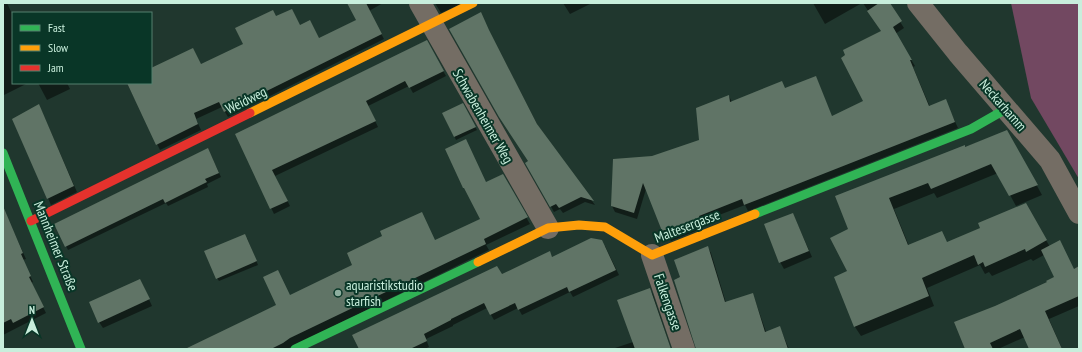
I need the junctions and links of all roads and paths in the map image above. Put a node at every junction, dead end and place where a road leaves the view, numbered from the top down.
1 (420, 3) edge
2 (473, 3) edge
3 (918, 3) edge
4 (431, 25) junction
5 (1006, 109) junction
6 (3, 153) edge
7 (1079, 213) edge
8 (31, 221) junction
9 (548, 228) junction
10 (652, 255) junction
11 (81, 349) edge
12 (294, 349) edge
13 (684, 349) edge

1 - 4 street, Schwabenheimer Weg
2 - 4 street, Weidweg
3 - 5 street, Neckarhamm
4 - 8 street, Weidweg
4 - 9 street, Schwabenheimer Weg
5 - 7 street, Neckarhamm
5 - 10 street, Maltesergasse
6 - 8 street, Mannheimer Straße
8 - 11 street, Mannheimer Straße
9 - 10 street, Maltesergasse
9 - 12 street, Maltesergasse
10 - 13 street, Falkengasse

